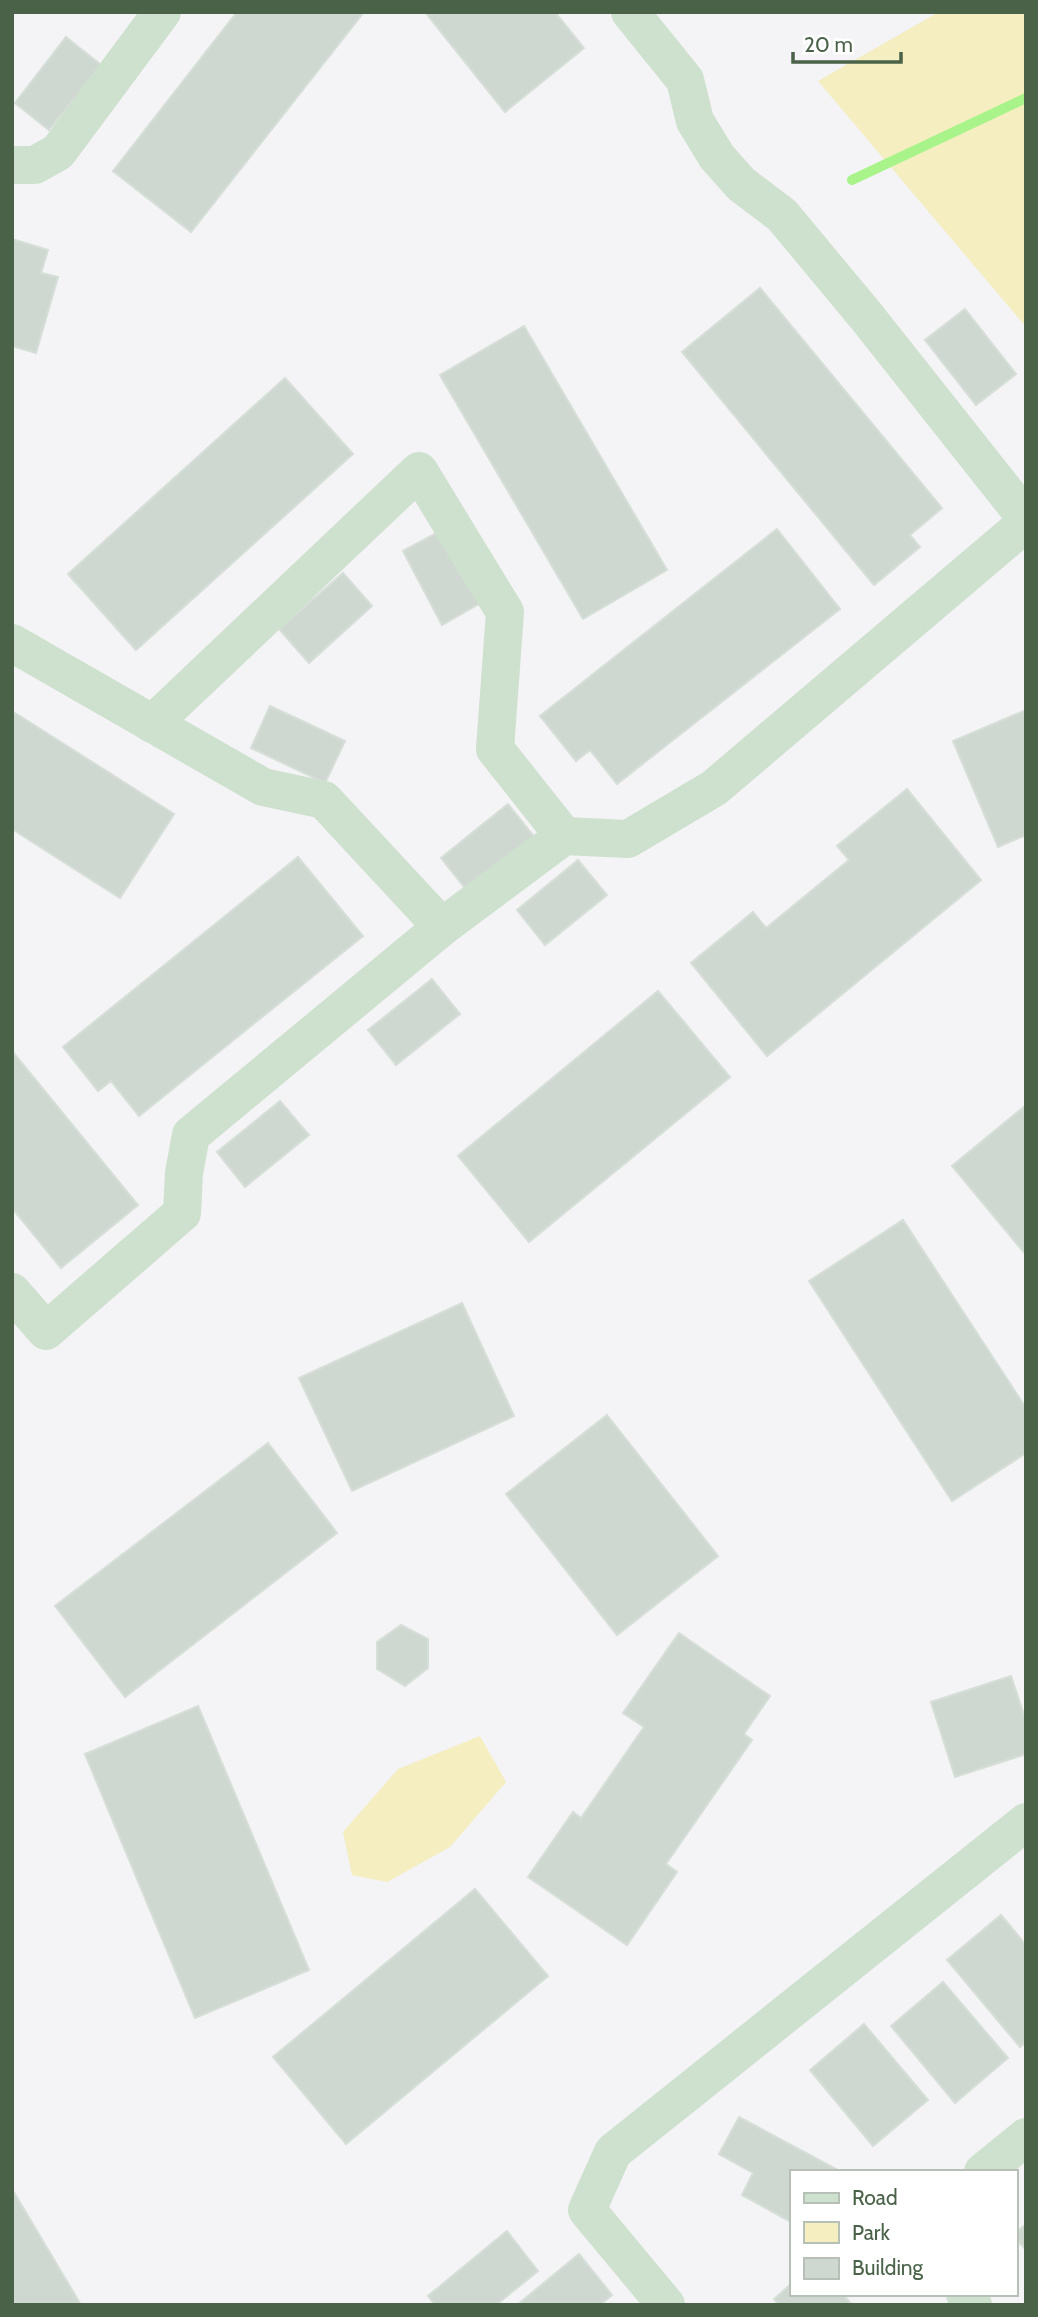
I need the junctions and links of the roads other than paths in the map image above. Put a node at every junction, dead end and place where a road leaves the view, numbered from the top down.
1 (162, 12) edge
2 (630, 12) edge
3 (12, 165) edge
4 (1026, 518) edge
5 (1026, 523) edge
6 (12, 643) edge
7 (152, 724) junction
8 (564, 836) junction
9 (442, 928) junction
10 (12, 1292) edge
11 (1026, 1822) edge
12 (1026, 2137) edge
13 (985, 2170) edge
14 (666, 2305) edge

1 - 3 street
2 - 4 street
5 - 8 street
6 - 7 street
7 - 8 street
7 - 9 street
8 - 9 street
9 - 10 street
11 - 14 street
12 - 13 street

